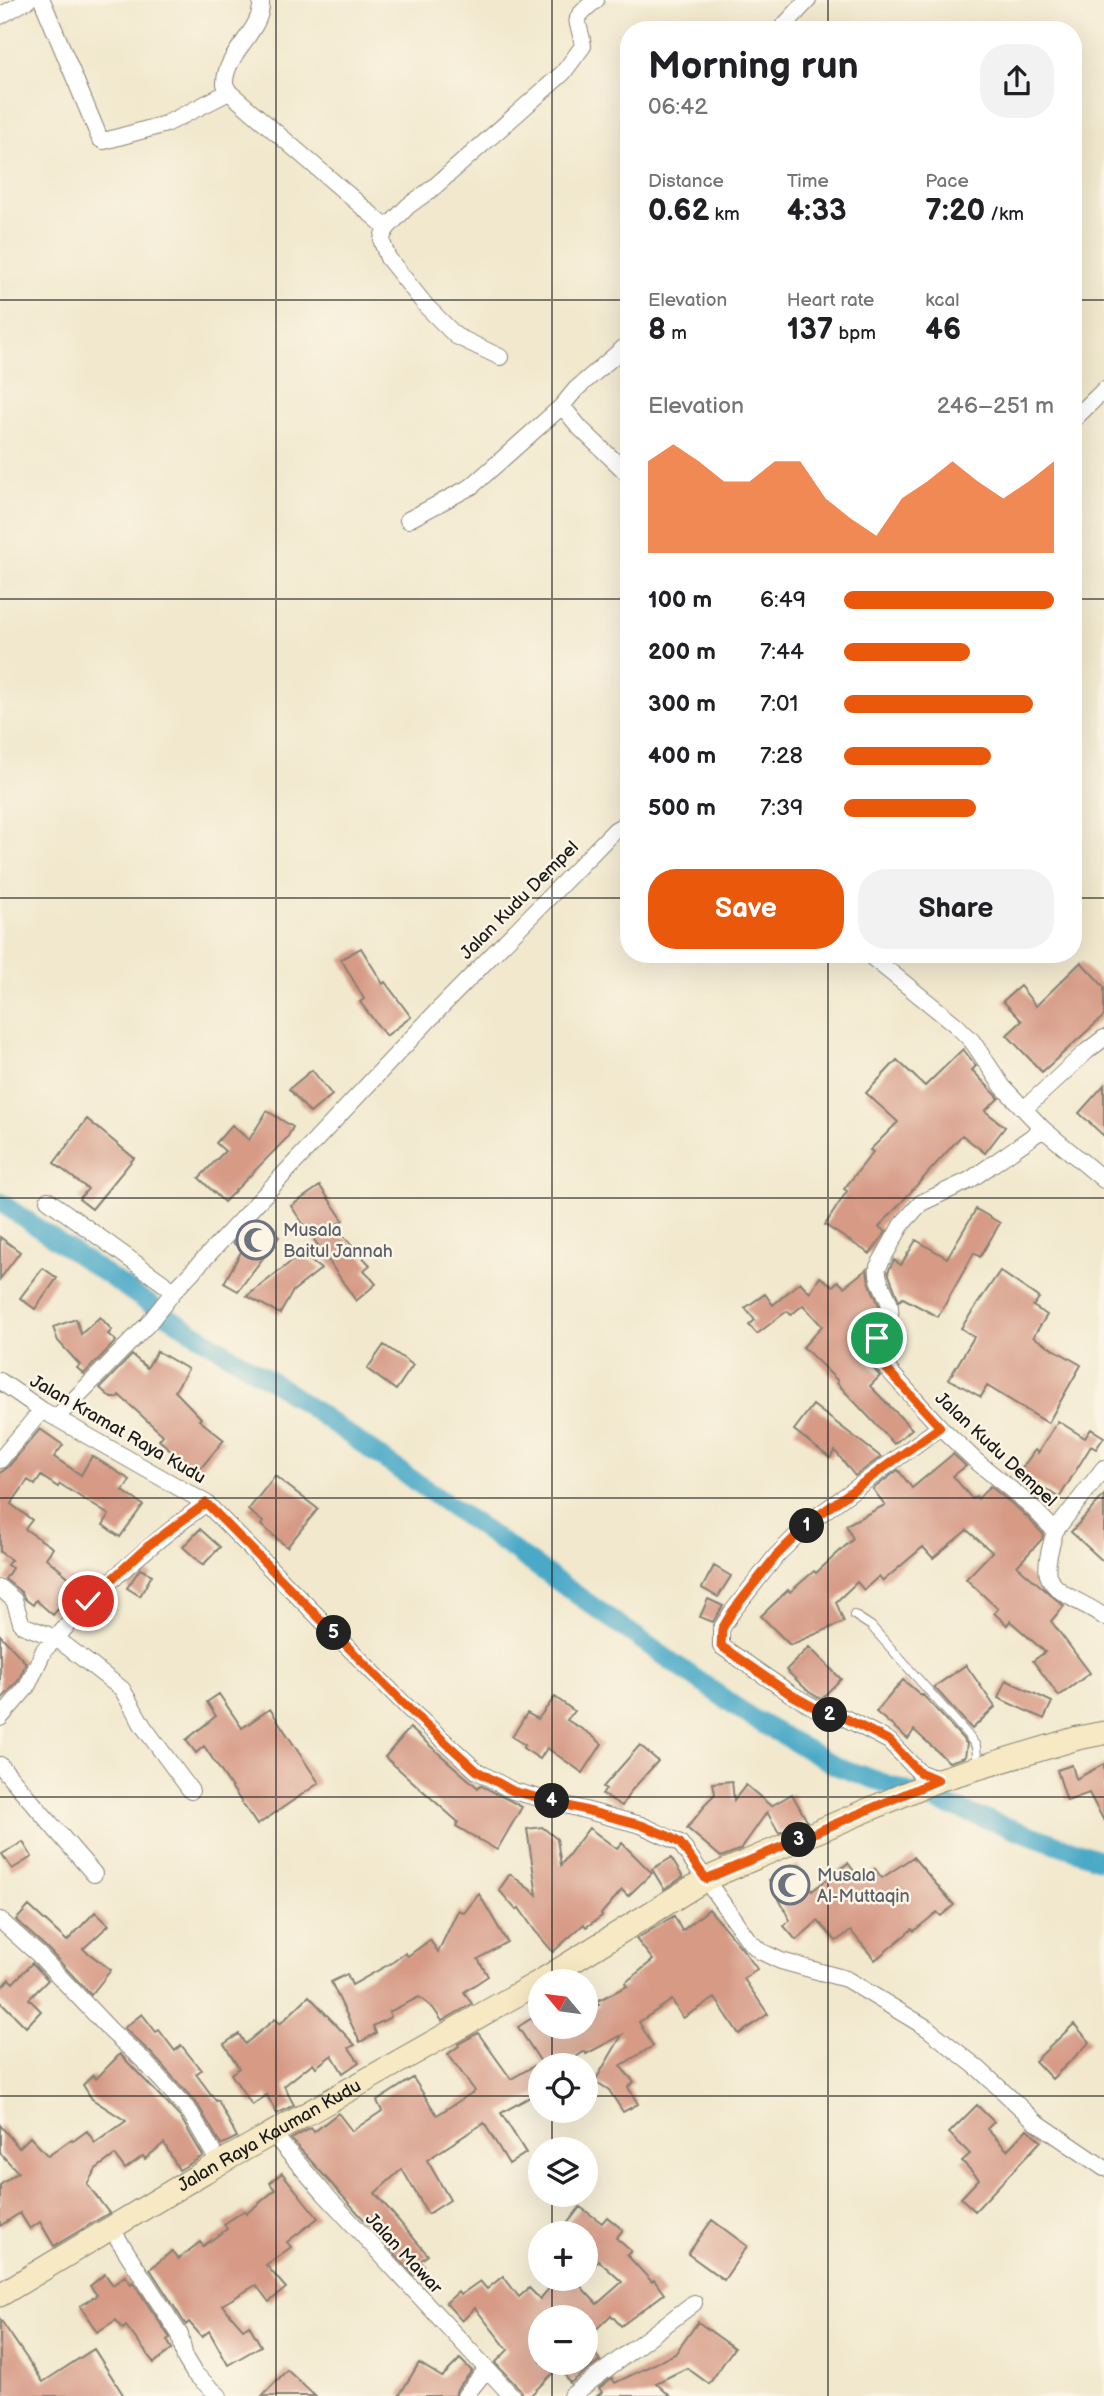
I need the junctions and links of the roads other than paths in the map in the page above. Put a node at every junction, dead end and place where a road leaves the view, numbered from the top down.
1 (28, 0) edge
2 (42, 0) edge
3 (261, 0) edge
4 (596, 0) edge
5 (808, 0) edge
6 (0, 16) edge
7 (788, 21) edge
8 (229, 92) junction
9 (387, 228) junction
10 (620, 351) edge
11 (499, 357) dead end
12 (1104, 390) edge
13 (562, 406) junction
14 (1082, 411) edge
15 (620, 466) edge
16 (408, 520) dead end
17 (620, 827) edge
18 (879, 963) edge
19 (1104, 1038) edge
20 (1024, 1109) junction
21 (1043, 1129) junction
22 (1104, 1180) edge
23 (48, 1200) dead end
24 (170, 1296) junction
25 (0, 1381) edge
26 (41, 1410) junction
27 (57, 1419) junction
28 (940, 1427) junction
29 (0, 1460) edge
30 (1104, 1468) edge
31 (206, 1503) junction
32 (1055, 1531) junction
33 (0, 1588) edge
34 (854, 1615) dead end
35 (1104, 1617) edge
36 (55, 1638) junction
37 (0, 1718) edge
38 (1104, 1733) edge
39 (0, 1765) edge
40 (978, 1769) junction
41 (938, 1780) junction
42 (191, 1791) dead end
43 (94, 1874) dead end
44 (706, 1879) junction
45 (0, 1920) edge
46 (560, 1969) edge
47 (528, 1988) edge
48 (272, 2133) junction
49 (219, 2164) junction
50 (1104, 2168) edge
51 (111, 2228) junction
52 (0, 2295) edge
53 (694, 2304) dead end
54 (486, 2370) junction
55 (219, 2396) edge
56 (465, 2396) edge
57 (512, 2396) edge
58 (571, 2396) edge

1 - 6 street
2 - 8 street
3 - 8 street
4 - 9 street
5 - 7 street
8 - 9 street
9 - 11 street
10 - 13 street
12 - 14 street
13 - 15 street
13 - 16 street
17 - 24 street, Jalan Kudu Dempel
18 - 20 street
19 - 20 street
20 - 21 street
21 - 22 street
21 - 28 street, Jalan Kudu Dempel
23 - 24 street
24 - 27 street, Jalan Kudu Dempel
25 - 26 street, Jalan Kramat Raya Kudu
26 - 27 street, Jalan Kramat Raya Kudu
26 - 29 street
27 - 31 street, Jalan Kramat Raya Kudu
28 - 32 street, Jalan Kudu Dempel
28 - 41 street
30 - 32 street
31 - 36 street
31 - 44 street, Jalan Kramat Raya Kudu
32 - 35 street, Jalan Kudu Dempel
33 - 36 street
34 - 40 lane
36 - 37 street
36 - 42 street
38 - 40 street
39 - 43 street
40 - 41 street
41 - 44 street, Jalan Raya Kauman Kudu
44 - 46 street, Jalan Raya Kauman Kudu
44 - 50 street, Jalan Kramat Raya Kudu
45 - 49 street
47 - 48 street, Jalan Raya Kauman Kudu
48 - 49 street, Jalan Raya Kauman Kudu
48 - 54 street, Jalan Mawar
49 - 51 street, Jalan Raya Kauman Kudu
51 - 52 street, Jalan Raya Kauman Kudu
51 - 55 street
53 - 58 street
54 - 56 street
54 - 57 street, Jalan Mawar

